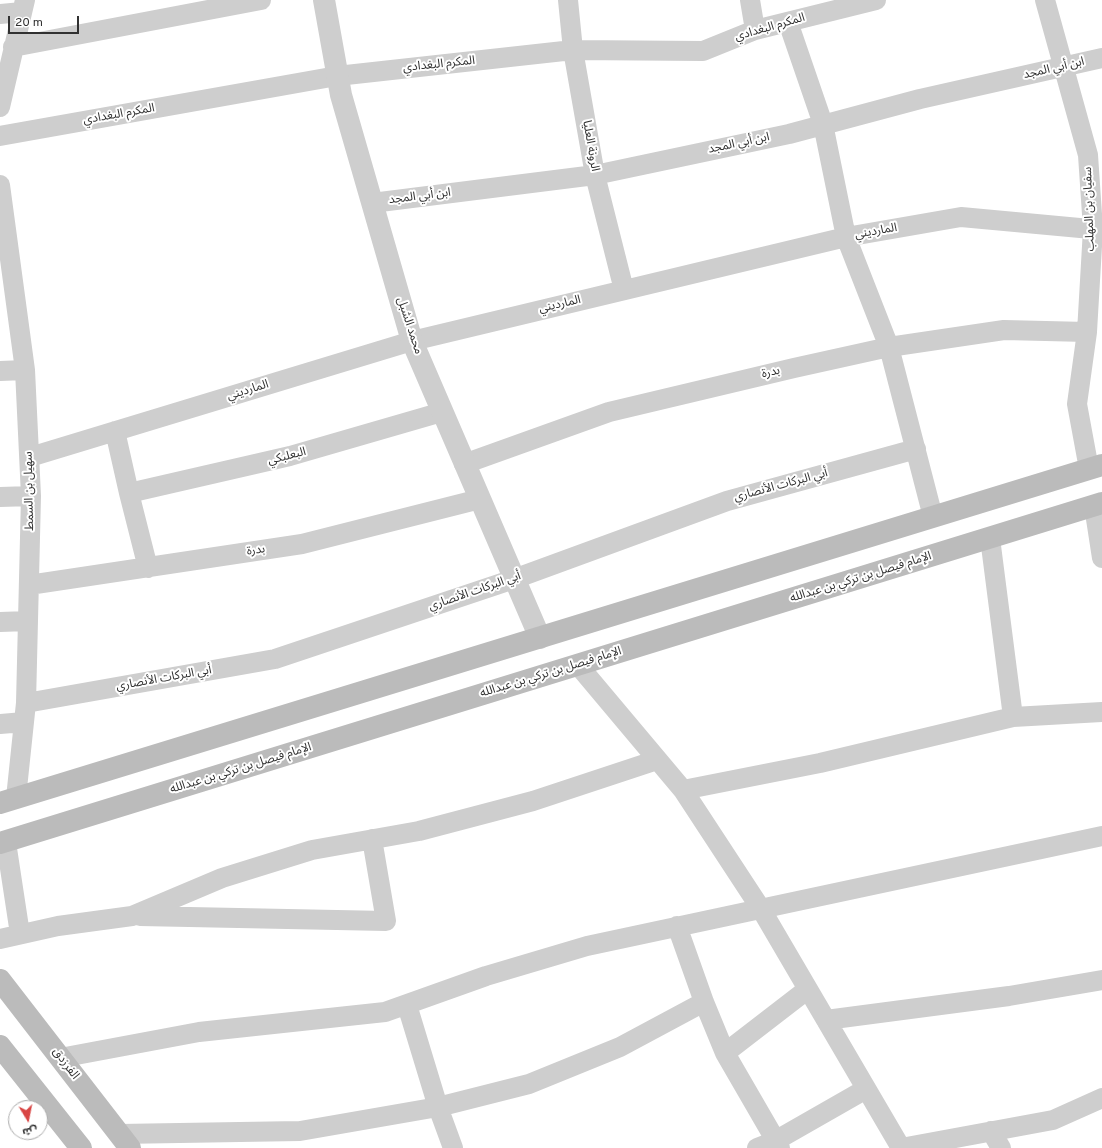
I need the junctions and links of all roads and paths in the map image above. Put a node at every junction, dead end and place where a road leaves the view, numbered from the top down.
1 (261, 0) edge
2 (324, 0) edge
3 (568, 0) edge
4 (750, 0) edge
5 (1045, 0) edge
6 (868, 1) edge
7 (24, 6) edge
8 (0, 14) edge
9 (788, 22) junction
10 (755, 30) junction
11 (13, 47) junction
12 (573, 50) junction
13 (1102, 58) edge
14 (1064, 66) junction
15 (337, 76) junction
16 (0, 107) edge
17 (823, 124) junction
18 (0, 136) edge
19 (595, 175) junction
20 (0, 185) edge
21 (372, 203) junction
22 (1098, 229) edge
23 (846, 237) junction
24 (624, 290) junction
25 (1087, 332) junction
26 (412, 341) junction
27 (889, 347) junction
28 (0, 370) edge
29 (25, 370) junction
30 (442, 412) junction
31 (115, 431) junction
32 (916, 449) junction
33 (30, 457) junction
34 (464, 464) junction
35 (1095, 467) edge
36 (129, 493) junction
37 (31, 496) junction
38 (0, 497) edge
39 (480, 499) junction
40 (1098, 505) edge
41 (933, 517) junction
42 (990, 538) junction
43 (1102, 558) edge
44 (148, 568) junction
45 (514, 579) junction
46 (29, 585) junction
47 (28, 621) junction
48 (0, 622) edge
49 (540, 638) junction
50 (578, 665) junction
51 (1102, 712) edge
52 (25, 713) junction
53 (1013, 716) junction
54 (0, 724) edge
55 (657, 760) junction
56 (683, 790) junction
57 (8, 801) edge
58 (1102, 836) edge
59 (372, 839) junction
60 (3, 842) edge
61 (760, 908) junction
62 (132, 916) junction
63 (677, 926) junction
64 (20, 934) junction
65 (0, 939) edge
66 (0, 980) edge
67 (1102, 980) edge
68 (808, 989) junction
69 (704, 1002) junction
70 (407, 1005) junction
71 (826, 1020) junction
72 (0, 1046) edge
73 (725, 1053) junction
74 (60, 1058) junction
75 (866, 1089) junction
76 (1101, 1102) edge
77 (438, 1107) junction
78 (996, 1140) edge
79 (125, 1141) edge
80 (777, 1144) edge
81 (81, 1148) edge
82 (453, 1148) edge
83 (756, 1148) edge
84 (901, 1148) edge

1 - 11 street
2 - 15 street, محمد الشبل
3 - 12 street, الرونة العليا
4 - 10 street
5 - 14 street, سفيان بن المهلب
6 - 9 street, المكرم البغدادي
7 - 8 street
7 - 11 street
9 - 10 street, المكرم البغدادي
9 - 17 street
10 - 12 street, المكرم البغدادي
11 - 16 street
12 - 15 street, المكرم البغدادي
12 - 19 street, الرونة العليا
13 - 14 street, ابن أبي المجد
14 - 17 street, ابن أبي المجد
14 - 22 street, سفيان بن المهلب
15 - 18 street, المكرم البغدادي
15 - 21 street, محمد الشبل
17 - 19 street, ابن أبي المجد
17 - 23 street
19 - 21 street, ابن أبي المجد
19 - 24 street, الرونة العليا
20 - 29 street, سهيل بن السمط
21 - 26 street, محمد الشبل
22 - 23 street, المارديني
22 - 25 street, سفيان بن المهلب
23 - 24 street, المارديني
23 - 27 street
24 - 26 street, المارديني
25 - 27 street, بدرة
25 - 35 street, سفيان بن المهلب
26 - 30 street, محمد الشبل
26 - 31 street, المارديني
27 - 32 street
27 - 34 street, بدرة
28 - 29 street
29 - 33 street, سهيل بن السمط
30 - 34 street, محمد الشبل
30 - 36 street, البعلبكي
31 - 33 street, المارديني
31 - 36 street
32 - 41 street
32 - 45 street, أبي البركات الأنصاري
33 - 37 street, سهيل بن السمط
34 - 39 street, محمد الشبل
35 - 41 main road
36 - 44 street
37 - 38 street
37 - 46 street, سهيل بن السمط
39 - 44 street, بدرة
39 - 45 street, محمد الشبل
40 - 42 main road, الإمام فيصل بن تركي بن عبدالله
40 - 43 street
41 - 49 main road
42 - 50 main road, الإمام فيصل بن تركي بن عبدالله
42 - 53 street
44 - 46 street, بدرة
45 - 49 street, محمد الشبل
45 - 52 street, أبي البركات الأنصاري
46 - 47 street, سهيل بن السمط
47 - 48 street
47 - 52 street, سهيل بن السمط
49 - 57 main road
50 - 55 street
50 - 60 main road, الإمام فيصل بن تركي بن عبدالله
51 - 53 street
52 - 54 street, أبي البركات الأنصاري
52 - 57 street, سهيل بن السمط
53 - 56 street
55 - 56 street
55 - 59 street
56 - 61 street
58 - 61 street
59 - 62 street
59 - 62 street
60 - 64 street
61 - 63 street
61 - 68 street
62 - 64 street
63 - 69 street
63 - 70 street
64 - 65 street
66 - 74 main road, الفرزدق
67 - 71 street
68 - 71 street
68 - 73 street
69 - 73 street
69 - 77 street
70 - 74 street
70 - 77 street
71 - 75 street
72 - 81 main road
73 - 80 street
74 - 79 main road, الفرزدق
75 - 80 street
75 - 84 street
76 - 78 street
77 - 79 street
77 - 82 street
78 - 84 street
80 - 83 street

